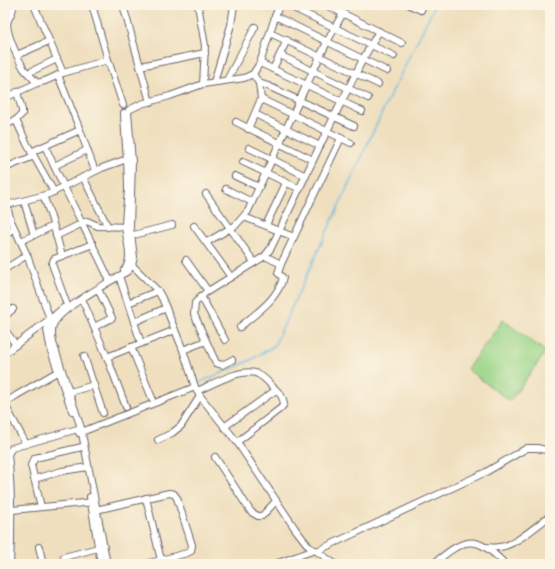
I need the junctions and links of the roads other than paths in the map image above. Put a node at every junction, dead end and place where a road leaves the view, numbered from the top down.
1 (13, 5) edge
2 (34, 5) edge
3 (92, 5) edge
4 (123, 5) edge
5 (198, 5) edge
6 (234, 5) edge
7 (279, 5) edge
8 (287, 5) edge
9 (326, 5) edge
10 (410, 5) edge
11 (423, 5) edge
12 (343, 13) junction
13 (275, 16) junction
14 (255, 27) dead end
15 (335, 28) junction
16 (379, 31) junction
17 (270, 33) junction
18 (287, 40) junction
19 (49, 41) junction
20 (327, 42) junction
21 (402, 43) dead end
22 (370, 45) junction
23 (205, 53) junction
24 (18, 55) junction
25 (280, 55) junction
26 (320, 56) junction
27 (394, 56) dead end
28 (57, 59) junction
29 (363, 59) junction
30 (108, 60) junction
31 (260, 63) junction
32 (140, 66) junction
33 (273, 69) junction
34 (387, 70) dead end
35 (313, 71) junction
36 (28, 73) junction
37 (356, 73) junction
38 (60, 74) junction
39 (253, 74) junction
40 (227, 80) junction
41 (214, 82) junction
42 (37, 83) junction
43 (259, 83) junction
44 (203, 84) junction
45 (378, 84) dead end
46 (306, 86) junction
47 (349, 88) junction
48 (17, 92) junction
49 (5, 98) edge
50 (368, 98) dead end
51 (261, 99) junction
52 (299, 100) junction
53 (150, 102) junction
54 (342, 103) junction
55 (362, 111) dead end
56 (127, 112) junction
57 (255, 114) junction
58 (293, 115) junction
59 (335, 117) junction
60 (16, 120) junction
61 (236, 122) dead end
62 (5, 124) edge
63 (354, 126) dead end
64 (248, 129) junction
65 (286, 129) junction
66 (80, 130) junction
67 (327, 131) junction
68 (341, 138) junction
69 (279, 143) junction
70 (351, 143) dead end
71 (45, 146) junction
72 (320, 146) junction
73 (250, 148) dead end
74 (87, 150) junction
75 (33, 154) junction
76 (127, 159) junction
77 (272, 159) junction
78 (313, 160) junction
79 (243, 162) dead end
80 (54, 166) junction
81 (5, 168) edge
82 (95, 171) junction
83 (265, 172) junction
84 (235, 176) dead end
85 (306, 176) junction
86 (83, 177) junction
87 (286, 183) junction
88 (63, 187) junction
89 (259, 187) junction
90 (226, 189) dead end
91 (300, 189) junction
92 (54, 192) junction
93 (206, 194) dead end
94 (43, 196) junction
95 (24, 201) junction
96 (6, 202) edge
97 (252, 202) junction
98 (244, 217) junction
99 (83, 223) junction
100 (172, 225) dead end
101 (266, 225) junction
102 (53, 226) junction
103 (108, 226) junction
104 (194, 226) dead end
105 (128, 227) junction
106 (14, 228) junction
107 (230, 228) junction
108 (280, 230) junction
109 (5, 235) edge
110 (34, 235) junction
111 (56, 236) junction
112 (130, 236) junction
113 (294, 237) junction
114 (21, 241) junction
115 (207, 242) junction
116 (93, 244) junction
117 (27, 255) junction
118 (62, 256) junction
119 (265, 256) junction
120 (186, 260) dead end
121 (254, 262) junction
122 (281, 264) junction
123 (132, 265) junction
124 (5, 269) edge
125 (119, 276) junction
126 (231, 277) junction
127 (109, 279) junction
128 (98, 289) junction
129 (158, 290) junction
130 (208, 291) junction
131 (201, 296) junction
132 (82, 299) junction
133 (128, 303) junction
134 (67, 305) junction
135 (166, 308) junction
136 (14, 309) dead end
137 (5, 316) edge
138 (51, 321) junction
139 (134, 322) junction
140 (94, 327) junction
141 (240, 327) dead end
142 (5, 330) edge
143 (175, 330) junction
144 (225, 340) dead end
145 (206, 341) junction
146 (141, 343) junction
147 (16, 345) junction
148 (131, 347) junction
149 (183, 350) junction
150 (5, 353) edge
151 (84, 356) dead end
152 (107, 357) junction
153 (232, 360) dead end
154 (57, 372) junction
155 (94, 385) junction
156 (276, 390) junction
157 (197, 391) junction
158 (70, 392) junction
159 (152, 398) dead end
160 (5, 404) edge
161 (126, 407) dead end
162 (103, 413) dead end
163 (224, 427) junction
164 (80, 430) junction
165 (158, 440) dead end
166 (236, 442) junction
167 (26, 444) junction
168 (82, 447) junction
169 (549, 449) edge
170 (6, 454) edge
171 (215, 457) dead end
172 (87, 468) junction
173 (34, 479) junction
174 (146, 498) junction
175 (276, 501) junction
176 (8, 502) edge
177 (93, 502) junction
178 (41, 507) junction
179 (12, 510) junction
180 (96, 510) junction
181 (550, 516) edge
182 (5, 524) edge
183 (12, 524) junction
184 (39, 547) dead end
185 (486, 547) junction
186 (98, 548) junction
187 (315, 550) junction
188 (64, 557) dead end
189 (161, 560) junction
190 (503, 562) edge
191 (10, 564) edge
192 (44, 564) edge
193 (101, 564) edge
194 (107, 564) edge
195 (146, 564) edge
196 (275, 564) edge
197 (335, 564) edge
198 (433, 564) edge
199 (494, 564) edge

1 - 24 street
2 - 19 street
3 - 30 street
4 - 32 street
5 - 23 street
6 - 41 street
7 - 13 street
8 - 15 street
9 - 12 street
10 - 11 street
12 - 15 street
12 - 16 street
13 - 17 street
13 - 20 street
14 - 40 street
15 - 20 street
15 - 22 street
16 - 21 street
16 - 22 street
17 - 18 street
17 - 31 street
18 - 25 street
18 - 26 street
19 - 24 street
19 - 28 street
20 - 26 street
20 - 29 street
22 - 27 street
22 - 29 street
23 - 32 street
23 - 44 street
24 - 36 street
25 - 33 street
25 - 35 street
26 - 35 street
26 - 37 street
28 - 36 street
28 - 38 street
29 - 34 street
29 - 37 street
30 - 38 street
30 - 56 street
31 - 33 street
31 - 39 street
32 - 53 street
33 - 46 street
35 - 46 street
35 - 47 street
36 - 42 street
37 - 45 street
37 - 47 street
38 - 42 street
38 - 66 street
39 - 40 street
39 - 43 street
40 - 41 street
41 - 44 street
42 - 48 street
43 - 51 street
43 - 52 street
44 - 53 street
46 - 52 street
46 - 54 street
47 - 50 street
47 - 54 street
48 - 49 street
48 - 60 street
51 - 57 street
51 - 58 street
52 - 58 street
52 - 59 street
53 - 56 street
54 - 55 street
54 - 59 street
56 - 76 street
56 - 105 street
57 - 64 street
57 - 65 street
58 - 65 street
58 - 67 street
59 - 63 street
59 - 67 street
60 - 62 street
60 - 75 street
61 - 64 street
64 - 69 street
65 - 69 street
65 - 72 street
66 - 71 street
66 - 74 street
67 - 68 street
67 - 72 street
68 - 70 street
68 - 113 street
69 - 77 street
69 - 78 street
71 - 75 street
71 - 80 street
72 - 78 street
73 - 77 street
74 - 80 street
74 - 82 street
75 - 81 street
75 - 92 street
76 - 82 street
76 - 105 street
77 - 83 street
77 - 85 street
78 - 85 street
79 - 83 street
80 - 88 street
82 - 86 street
83 - 87 street
83 - 89 street
84 - 89 street
85 - 91 street
86 - 88 street
86 - 103 street
87 - 91 street
87 - 101 street
88 - 92 street
88 - 99 street
89 - 97 street
90 - 97 street
91 - 108 street
92 - 94 street
93 - 107 street
94 - 95 street
94 - 102 street
95 - 96 street
95 - 110 street
96 - 106 street
97 - 98 street
98 - 101 street
98 - 107 street
99 - 103 street
99 - 111 street
99 - 116 street
100 - 112 street
101 - 108 street
102 - 110 street
102 - 111 street
103 - 105 street
104 - 115 street
105 - 112 street
105 - 127 street
106 - 109 street
106 - 114 street
107 - 115 street
107 - 121 street
108 - 113 street
108 - 119 street
110 - 114 street
111 - 118 street
112 - 123 street
113 - 122 street
114 - 117 street
115 - 126 street
116 - 118 street
116 - 127 street
117 - 124 street
117 - 138 street
118 - 134 street
119 - 121 street
119 - 122 street
120 - 130 street
121 - 126 street
122 - 141 street
123 - 125 street
123 - 129 street
125 - 128 street
125 - 133 street
126 - 130 street
127 - 134 street
128 - 132 street
128 - 140 street
129 - 133 street
129 - 135 street
130 - 131 street
131 - 144 street
131 - 145 street
132 - 138 street
132 - 140 street
133 - 139 street
134 - 138 street
135 - 139 street
135 - 143 street
136 - 137 street
138 - 147 street
138 - 154 street
138 - 158 street
139 - 146 street
140 - 152 street
142 - 147 street
143 - 146 street
143 - 149 street
145 - 149 street
145 - 153 street
146 - 148 street
147 - 150 street
148 - 152 street
148 - 159 street
149 - 157 street
151 - 155 street
152 - 161 street
154 - 160 street
154 - 164 street
155 - 158 street
155 - 162 street
156 - 157 street
156 - 163 street
156 - 166 street
157 - 163 street
157 - 164 street
157 - 165 street
158 - 164 street
160 - 167 street
163 - 166 street
164 - 167 street
164 - 168 street
164 - 172 street
166 - 175 street
167 - 170 street
168 - 172 street
168 - 173 street
169 - 187 street
170 - 176 street
171 - 175 street
172 - 173 street
172 - 177 street
173 - 178 street
174 - 180 street
174 - 189 street
174 - 189 street
175 - 187 street
176 - 179 street
177 - 178 street
177 - 180 street
177 - 186 street
178 - 179 street
179 - 183 street
180 - 194 street
181 - 185 street
182 - 183 street
183 - 191 street
184 - 192 street
185 - 190 street
185 - 198 street
186 - 188 street
186 - 193 street
187 - 196 street
187 - 197 street
189 - 195 street
190 - 199 street

